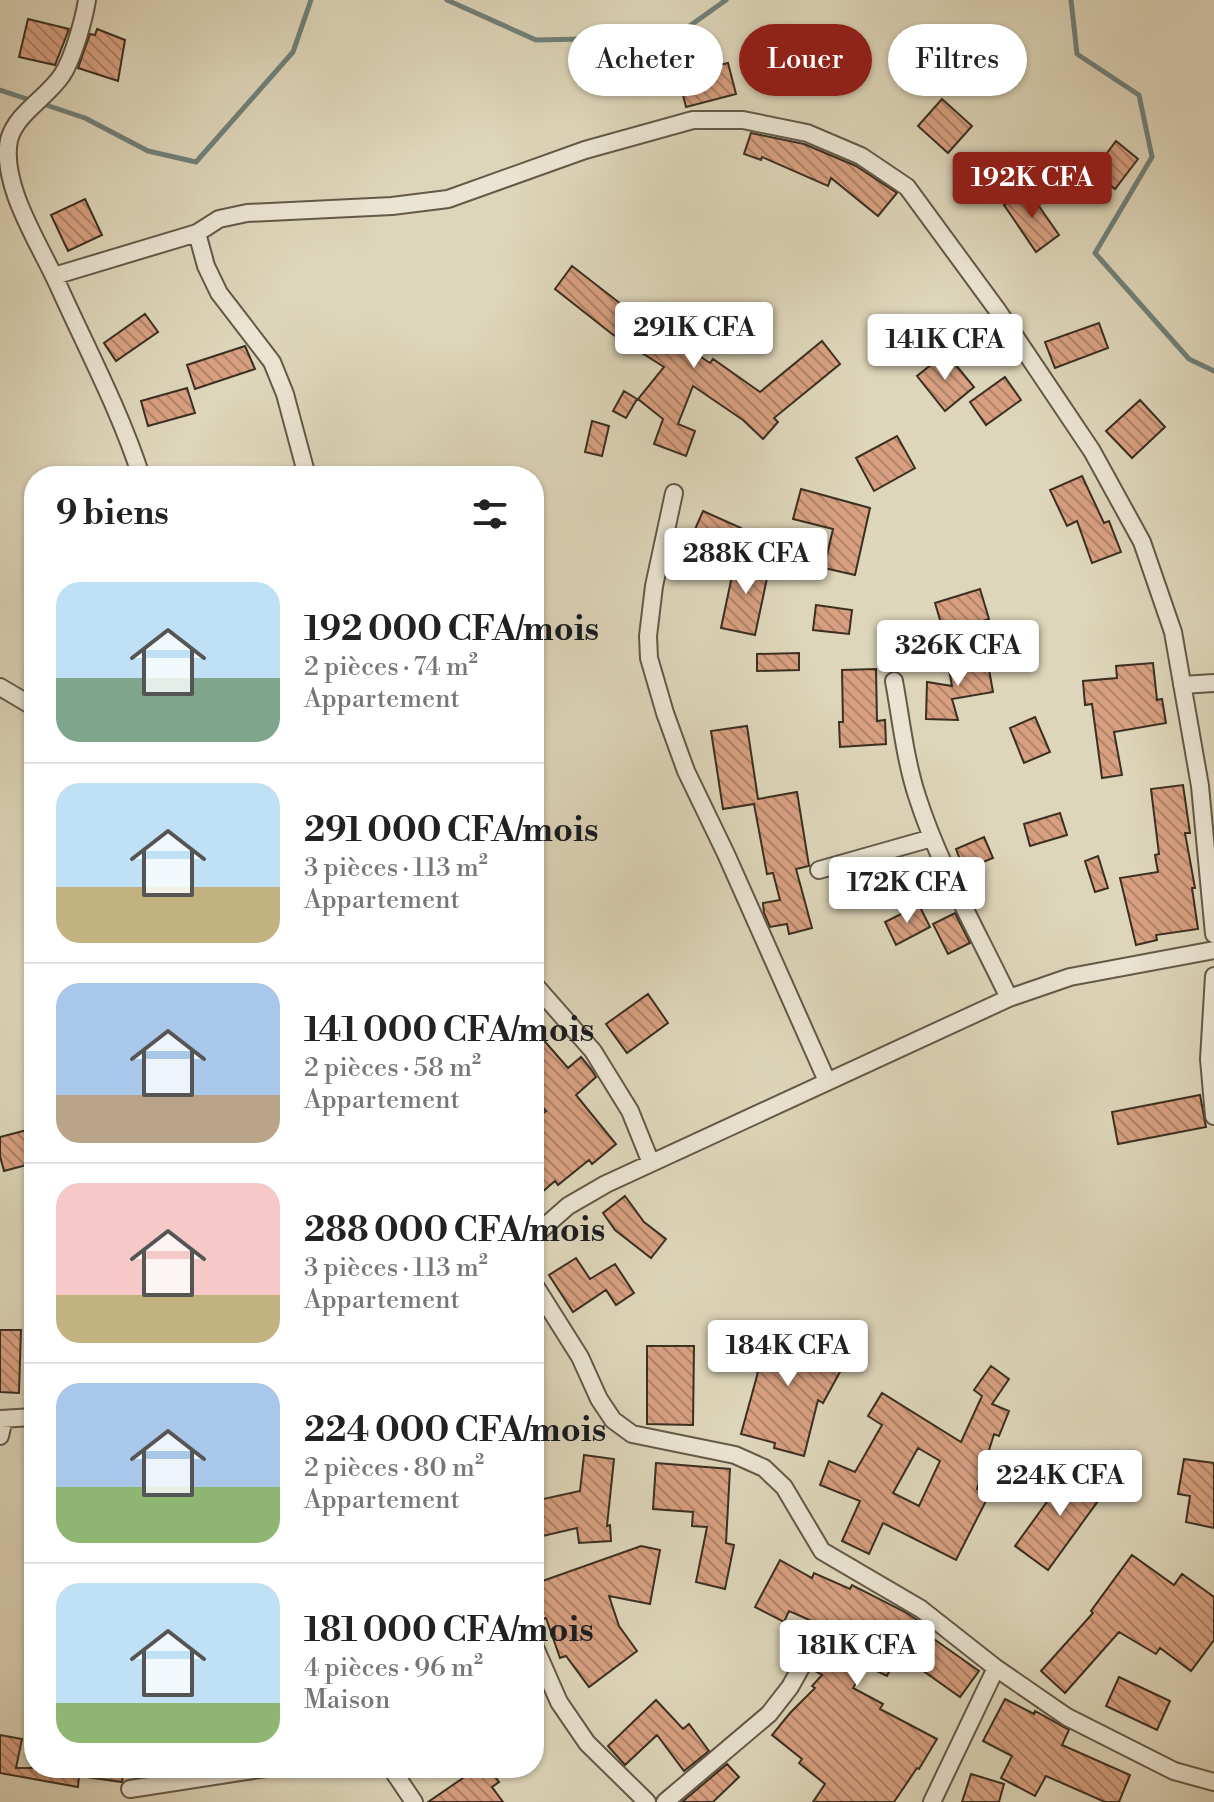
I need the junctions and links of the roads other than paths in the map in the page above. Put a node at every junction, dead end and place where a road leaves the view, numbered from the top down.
1 (87, 0) edge
2 (197, 233) junction
3 (54, 276) junction
4 (137, 466) edge
5 (304, 466) edge
6 (674, 493) dead end
7 (894, 681) dead end
8 (1214, 683) edge
9 (1182, 685) junction
10 (0, 687) edge
11 (24, 701) edge
12 (932, 838) junction
13 (819, 870) dead end
14 (1214, 934) edge
15 (1214, 950) edge
16 (1214, 976) edge
17 (544, 995) edge
18 (1009, 998) junction
19 (827, 1081) junction
20 (1214, 1116) edge
21 (651, 1163) junction
22 (544, 1227) edge
23 (544, 1300) edge
24 (24, 1419) edge
25 (1, 1425) edge
26 (809, 1653) dead end
27 (544, 1668) edge
28 (996, 1668) junction
29 (201, 1778) edge
30 (398, 1778) edge
31 (1214, 1782) edge
32 (130, 1789) dead end
33 (414, 1802) edge
34 (647, 1802) edge
35 (665, 1802) edge
36 (932, 1802) edge

1 - 3 street
2 - 3 street
2 - 5 street
2 - 9 street
3 - 4 street
6 - 19 street
7 - 12 street
8 - 9 street
9 - 14 street
10 - 11 street
12 - 13 street
12 - 18 street
15 - 18 street
16 - 20 street
17 - 21 street
18 - 19 street
19 - 21 street
21 - 22 street
23 - 28 street
24 - 25 street
26 - 35 street
27 - 34 street
28 - 31 street
28 - 36 street
29 - 32 street
30 - 33 street

